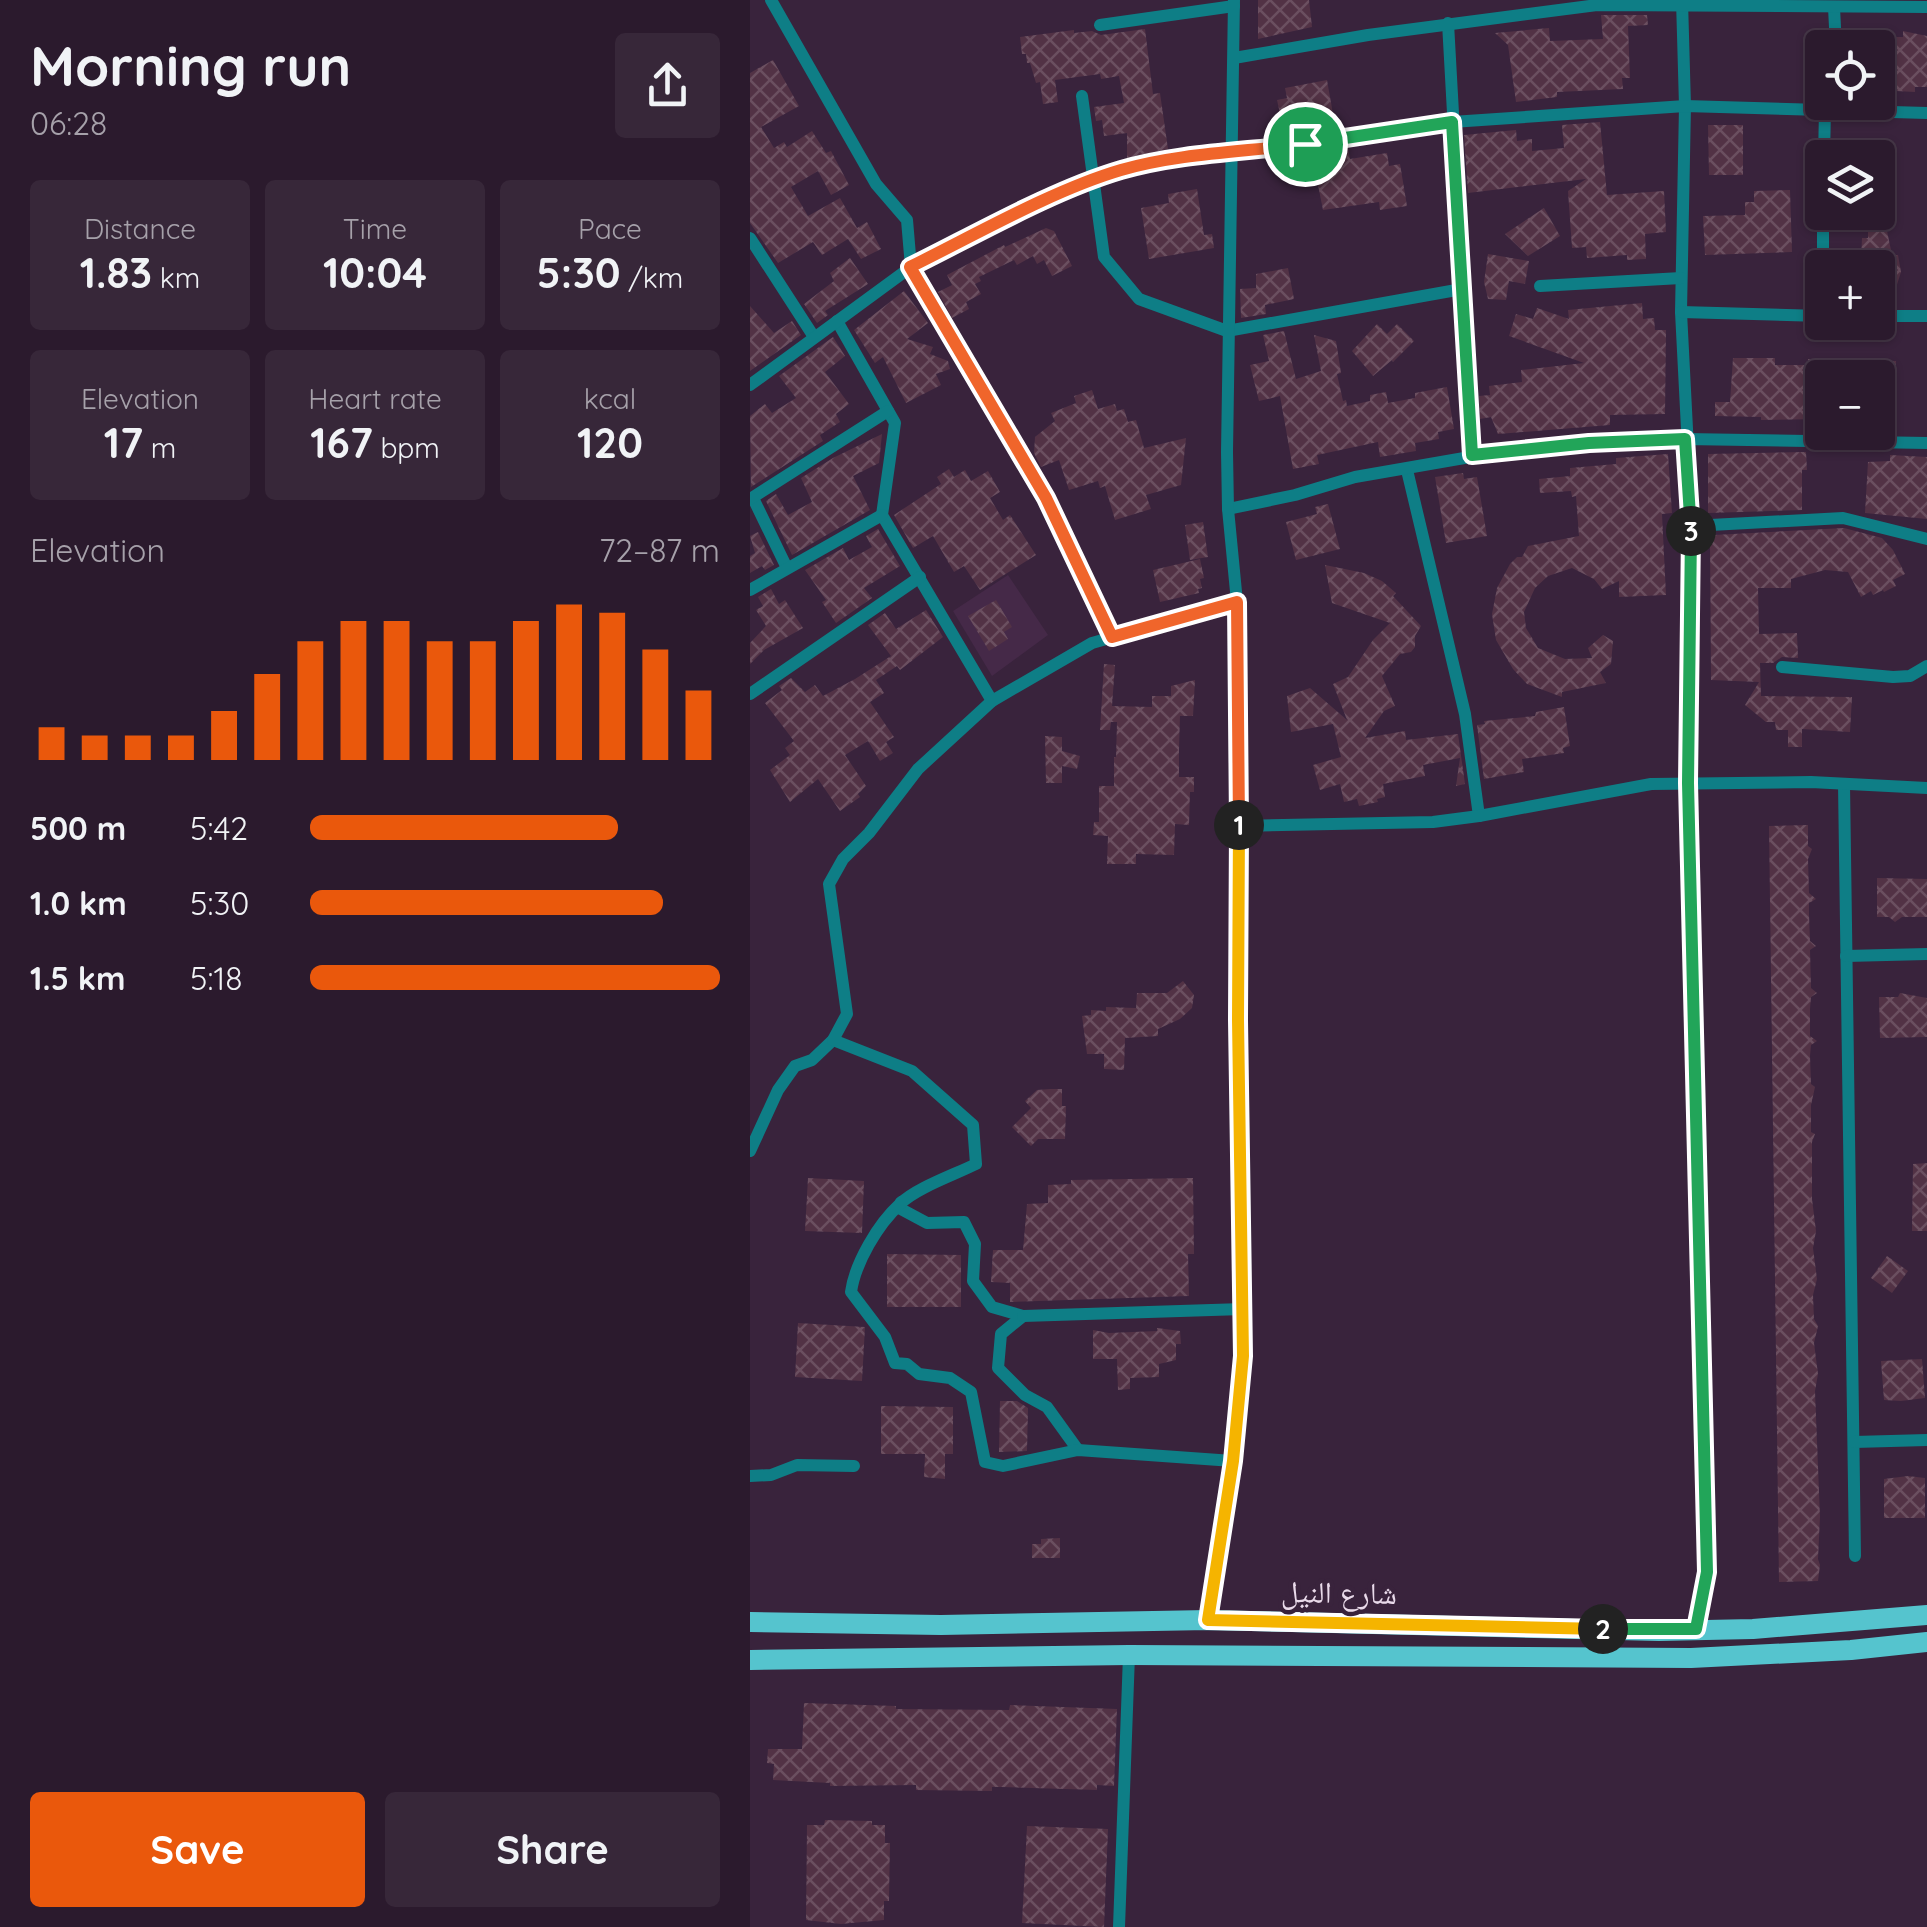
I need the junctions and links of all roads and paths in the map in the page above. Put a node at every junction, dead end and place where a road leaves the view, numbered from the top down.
1 (771, 0) edge
2 (1682, 2) edge
3 (1234, 3) edge
4 (1834, 7) junction
5 (1927, 7) edge
6 (1448, 23) junction
7 (1100, 25) dead end
8 (1835, 30) edge
9 (1234, 58) junction
10 (1082, 96) dead end
11 (1685, 106) junction
12 (1805, 107) edge
13 (1895, 110) edge
14 (1927, 112) edge
15 (1452, 122) junction
16 (1232, 154) junction
17 (1094, 180) junction
18 (750, 238) edge
19 (910, 267) junction
20 (1680, 278) junction
21 (1540, 286) dead end
22 (1462, 289) junction
23 (1681, 312) junction
24 (1805, 316) edge
25 (1895, 316) edge
26 (1927, 316) edge
27 (837, 321) junction
28 (1227, 332) junction
29 (814, 338) junction
30 (750, 385) edge
31 (888, 411) junction
32 (1685, 439) junction
33 (1927, 443) edge
34 (1472, 455) junction
35 (1407, 470) junction
36 (751, 498) edge
37 (1228, 509) junction
38 (882, 515) junction
39 (1692, 526) junction
40 (1927, 539) edge
41 (787, 568) junction
42 (920, 577) junction
43 (750, 590) edge
44 (1237, 602) junction
45 (1112, 637) junction
46 (1927, 666) edge
47 (1782, 667) dead end
48 (750, 694) edge
49 (992, 701) junction
50 (1688, 783) junction
51 (1844, 784) junction
52 (1927, 788) edge
53 (1479, 816) junction
54 (1239, 826) junction
55 (1927, 954) edge
56 (1846, 956) junction
57 (832, 1040) junction
58 (750, 1151) edge
59 (901, 1202) junction
60 (1243, 1310) junction
61 (1023, 1316) junction
62 (1927, 1440) edge
63 (1854, 1442) junction
64 (1078, 1450) junction
65 (1233, 1461) junction
66 (854, 1466) dead end
67 (750, 1476) edge
68 (1855, 1556) dead end
69 (1927, 1616) edge
70 (1208, 1620) junction
71 (750, 1622) edge
72 (1850, 1622) junction
73 (1696, 1629) junction
74 (1927, 1642) edge
75 (1852, 1650) junction
76 (1130, 1655) junction
77 (750, 1660) edge
78 (1119, 1927) edge

1 - 19 street
2 - 4 street
2 - 6 street
2 - 11 street
3 - 7 street
3 - 9 street
4 - 5 street
4 - 8 street
6 - 9 street
6 - 15 street
9 - 16 street
10 - 17 street
11 - 12 street
11 - 15 street
11 - 20 street
13 - 14 street
15 - 16 street
15 - 22 street
16 - 17 street
16 - 28 street
17 - 19 street
17 - 28 street
18 - 29 street
19 - 27 street
19 - 45 street
20 - 21 street
20 - 23 street
22 - 28 street
22 - 34 street
23 - 24 street
23 - 32 street
25 - 26 street
27 - 29 street
27 - 31 street
28 - 37 street
29 - 30 street
31 - 36 street
31 - 38 street
32 - 33 street
32 - 34 street
32 - 39 street
34 - 35 street
35 - 37 street
35 - 53 street
36 - 41 street
37 - 44 street
38 - 41 street
38 - 42 street
39 - 40 street
39 - 50 street
41 - 43 street
42 - 48 street
42 - 49 street
44 - 45 street
44 - 54 street
45 - 49 street
46 - 47 street
49 - 57 street
50 - 51 street
50 - 53 street
50 - 73 street
51 - 52 street
51 - 56 street
53 - 54 street
54 - 60 street
55 - 56 street
56 - 63 street
57 - 58 street
57 - 59 street
59 - 61 street
59 - 64 street
60 - 61 street
60 - 65 street
61 - 64 street
62 - 63 street
63 - 68 street
64 - 65 street
65 - 70 street
66 - 67 street
69 - 72 main road, شارع النيل
70 - 71 main road, شارع النيل
70 - 73 main road, شارع النيل
72 - 73 main road, شارع النيل
72 - 75 main road
74 - 75 main road, شارع النيل
75 - 76 main road, شارع النيل
76 - 77 main road, شارع النيل
76 - 78 street

